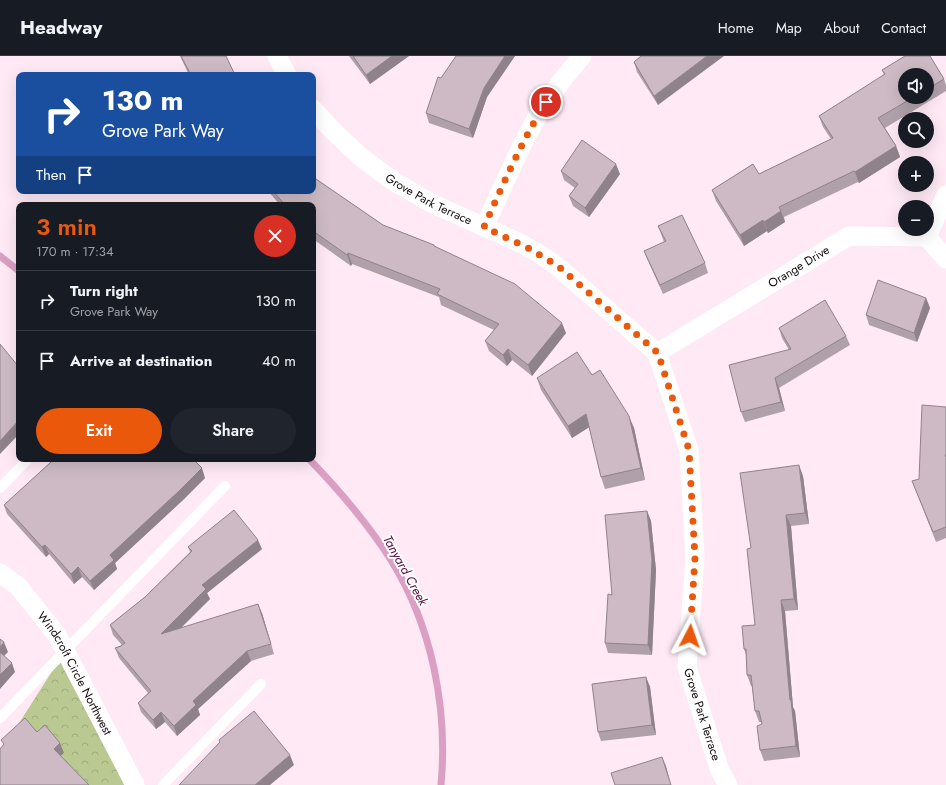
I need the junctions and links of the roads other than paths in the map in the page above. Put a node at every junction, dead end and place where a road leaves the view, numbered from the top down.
1 (277, 56) edge
2 (582, 56) edge
3 (285, 72) edge
4 (316, 112) edge
5 (946, 195) edge
6 (484, 227) junction
7 (927, 237) junction
8 (946, 259) edge
9 (658, 353) junction
10 (25, 462) edge
11 (226, 486) dead end
12 (0, 488) edge
13 (0, 573) edge
14 (65, 651) junction
15 (261, 684) dead end
16 (0, 718) edge
17 (135, 785) edge
18 (163, 785) edge
19 (728, 785) edge

1 - 3 street
2 - 6 street
4 - 6 street, Grove Park Terrace
5 - 7 street
6 - 9 street, Grove Park Terrace
7 - 8 street
7 - 9 street, Orange Drive
9 - 19 street, Grove Park Terrace
10 - 12 lane
11 - 14 lane
13 - 14 street, Windcroft Circle Northwest
14 - 16 lane
14 - 17 street, Windcroft Circle Northwest
15 - 18 lane

